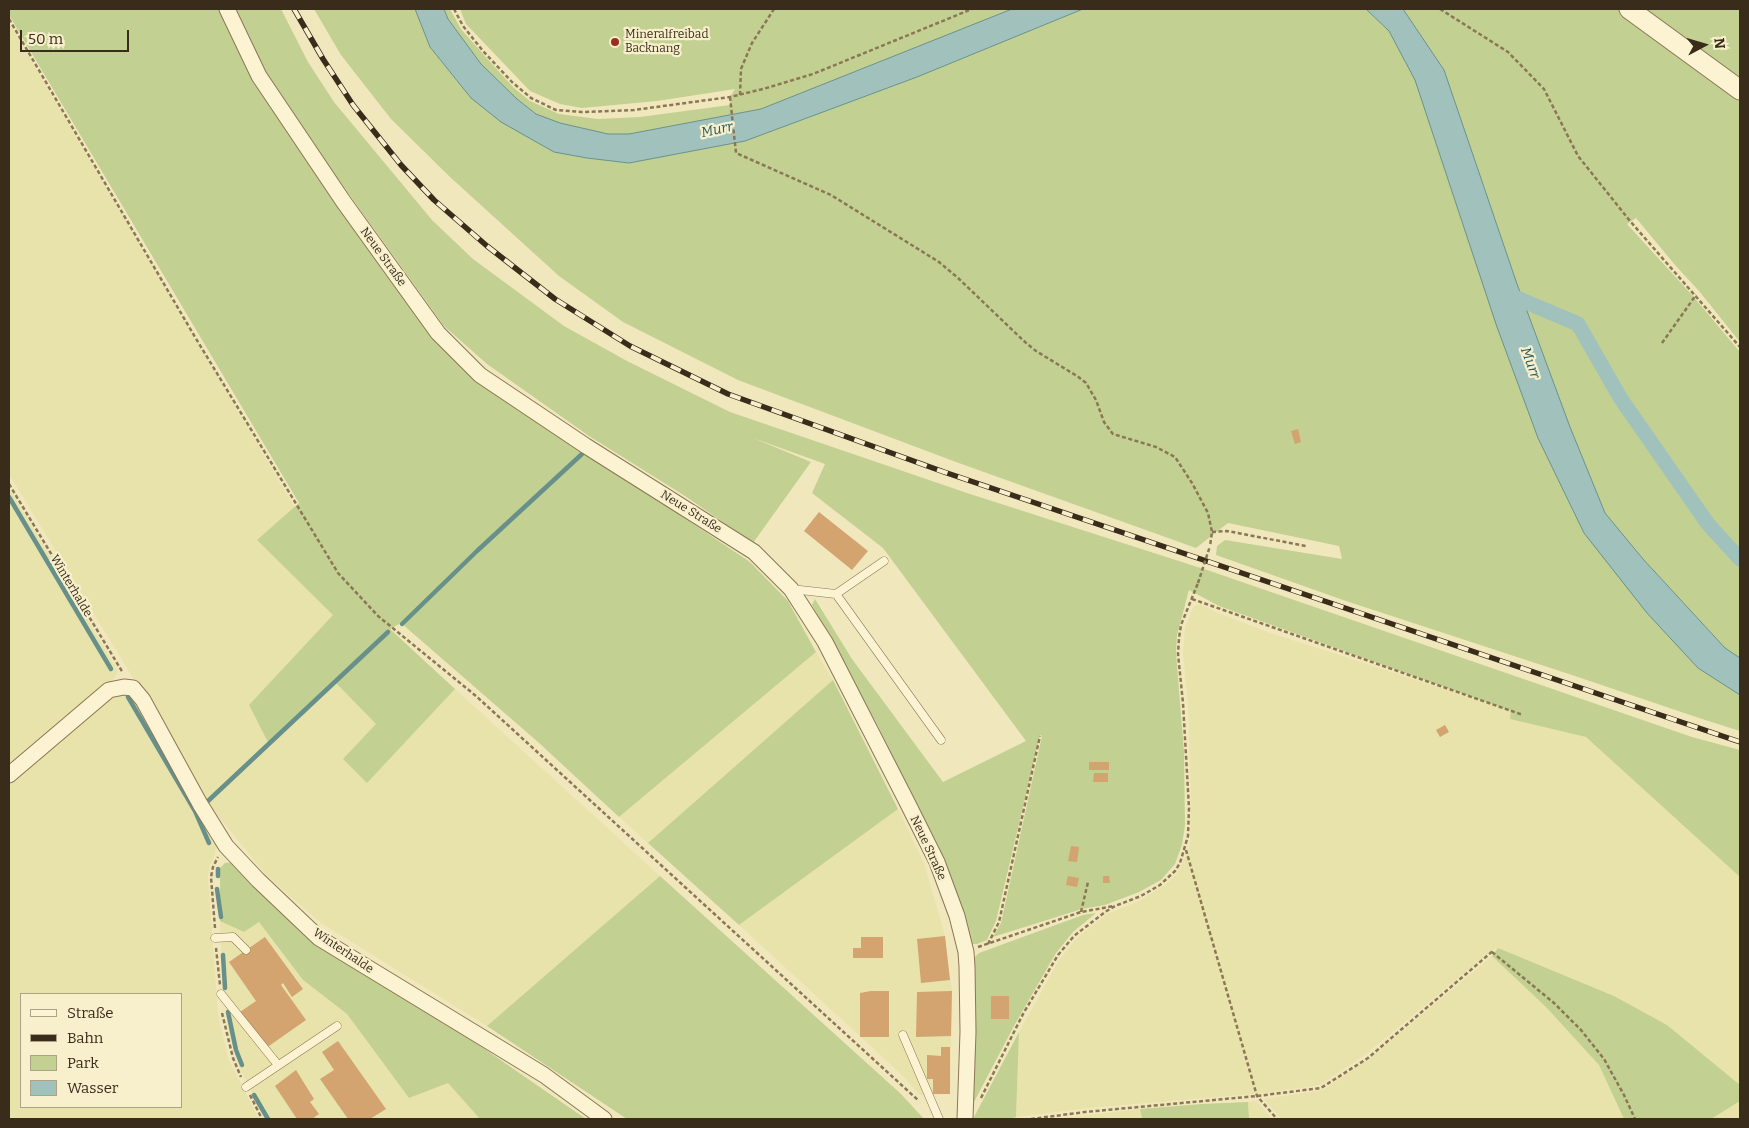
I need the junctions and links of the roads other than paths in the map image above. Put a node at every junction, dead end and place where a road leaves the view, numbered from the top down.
1 (228, 9) edge
2 (1629, 9) edge
3 (1740, 90) edge
4 (884, 561) dead end
5 (791, 589) junction
6 (836, 594) junction
7 (941, 740) dead end
8 (9, 775) edge
9 (216, 938) dead end
10 (246, 950) dead end
11 (221, 994) dead end
12 (337, 1026) dead end
13 (903, 1034) dead end
14 (278, 1065) junction
15 (246, 1087) dead end
16 (604, 1119) edge
17 (939, 1119) edge
18 (964, 1119) edge

1 - 5 street, Neue Straße
2 - 3 street
4 - 6 lane
5 - 6 lane
5 - 18 street, Neue Straße
6 - 7 lane
8 - 16 street, Winterhalde
9 - 10 lane
11 - 14 lane
12 - 14 lane
13 - 17 lane
14 - 15 lane

